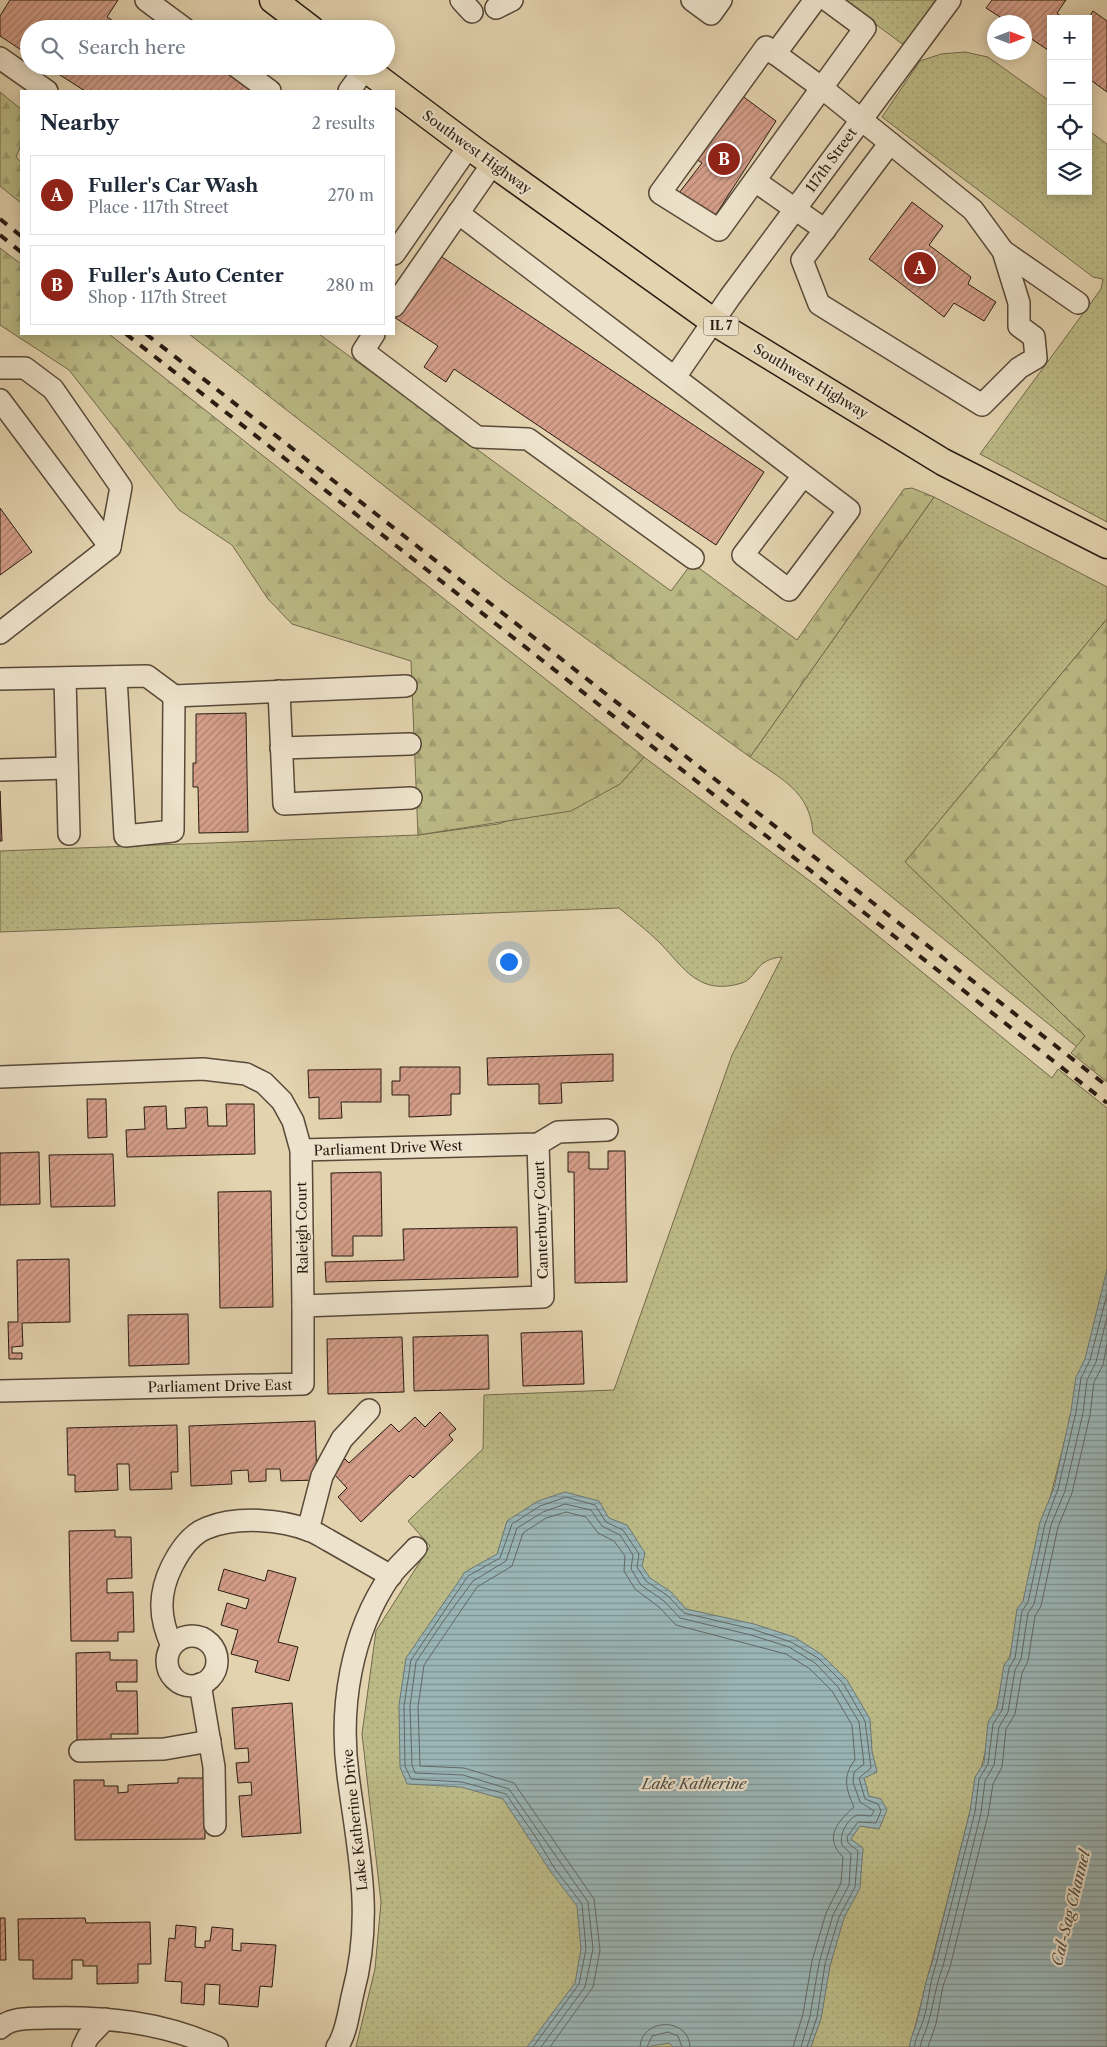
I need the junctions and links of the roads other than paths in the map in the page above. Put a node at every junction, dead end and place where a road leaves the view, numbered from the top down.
1 (146, 0) edge
2 (273, 0) edge
3 (692, 0) edge
4 (721, 0) edge
5 (815, 0) edge
6 (827, 0) edge
7 (950, 0) edge
8 (173, 20) edge
9 (299, 20) edge
10 (776, 54) junction
11 (0, 58) edge
12 (20, 72) edge
13 (24, 75) edge
14 (248, 75) edge
15 (358, 75) edge
16 (373, 75) edge
17 (822, 88) junction
18 (46, 90) edge
19 (269, 90) edge
20 (349, 90) edge
21 (393, 90) edge
22 (395, 92) edge
23 (860, 119) junction
24 (890, 143) junction
25 (469, 146) junction
26 (493, 163) junction
27 (755, 181) junction
28 (795, 209) junction
29 (458, 213) junction
30 (825, 230) junction
31 (1003, 251) junction
32 (395, 253) edge
33 (1078, 303) dead end
34 (395, 305) edge
35 (714, 322) junction
36 (373, 335) edge
37 (0, 368) edge
38 (675, 377) junction
39 (0, 400) edge
40 (803, 476) junction
41 (1107, 545) edge
42 (110, 547) junction
43 (693, 558) dead end
44 (0, 633) edge
45 (116, 677) junction
46 (65, 678) junction
47 (0, 679) edge
48 (406, 686) dead end
49 (279, 691) junction
50 (174, 696) junction
51 (410, 744) dead end
52 (281, 748) junction
53 (67, 768) junction
54 (0, 770) edge
55 (411, 798) dead end
56 (69, 834) dead end
57 (0, 1077) edge
58 (607, 1130) dead end
59 (538, 1144) junction
60 (300, 1150) junction
61 (303, 1306) junction
62 (0, 1391) edge
63 (369, 1410) dead end
64 (308, 1530) junction
65 (416, 1548) dead end
66 (391, 1576) junction
67 (172, 1646) junction
68 (200, 1684) junction
69 (210, 1742) junction
70 (80, 1751) dead end
71 (215, 1824) dead end
72 (105, 2019) junction
73 (0, 2028) edge
74 (83, 2047) edge
75 (217, 2047) edge
76 (337, 2047) edge

1 - 8 street
2 - 9 main road
3 - 4 street
5 - 10 street
6 - 17 street
7 - 23 street, 117th Street
10 - 17 street
10 - 27 street
11 - 12 street
13 - 18 street
14 - 19 street
15 - 20 street
16 - 21 main road, Southwest Highway / IL 7
17 - 23 street
17 - 27 street
22 - 25 main road, Southwest Highway / IL 7
23 - 24 street
23 - 28 street, 117th Street
24 - 30 street
24 - 31 street
25 - 26 main road, Southwest Highway / IL 7
25 - 32 street
26 - 29 street
26 - 35 main road, Southwest Highway / IL 7
27 - 28 street
28 - 30 street
28 - 35 street, 117th Street
29 - 34 street
29 - 38 street
30 - 31 street
31 - 33 street
35 - 38 street, 117th Street
35 - 41 main road, Southwest Highway / IL 7
36 - 43 street
37 - 42 street
38 - 40 street
39 - 42 street
40 - 40 street
42 - 44 street
45 - 46 street
45 - 50 street
45 - 50 street
46 - 47 street
46 - 53 street
48 - 49 street
49 - 50 street
49 - 52 street
51 - 52 street
52 - 55 street
53 - 54 street
53 - 56 street
57 - 60 street, Parliament Drive West
58 - 59 street, Parliament Drive West
59 - 60 street, Parliament Drive West
59 - 61 street, Canterbury Court
60 - 61 street, Raleigh Court
61 - 62 street, Parliament Drive East
63 - 64 street
64 - 66 street
64 - 67 street
65 - 66 street, Lake Katherine Drive
66 - 76 street, Lake Katherine Drive
67 - 68 street
67 - 68 street
68 - 69 street
69 - 70 street
69 - 71 street
72 - 73 street
72 - 74 street
72 - 75 street

